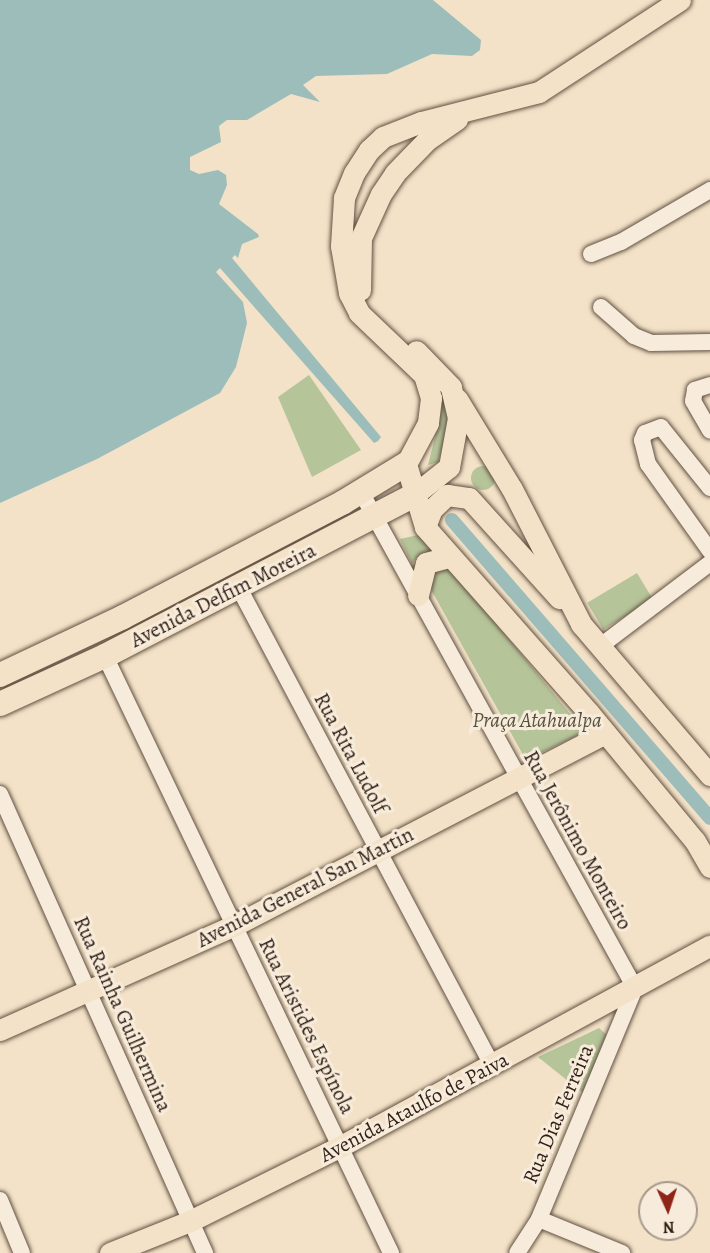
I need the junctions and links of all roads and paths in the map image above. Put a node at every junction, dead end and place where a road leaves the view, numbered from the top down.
1 (680, 0) edge
2 (471, 112) junction
3 (369, 150) junction
4 (395, 173) junction
5 (710, 190) edge
6 (591, 254) dead end
7 (601, 307) dead end
8 (710, 342) edge
9 (710, 385) edge
10 (454, 396) junction
11 (710, 431) edge
12 (406, 464) junction
13 (710, 488) edge
14 (361, 492) junction
15 (414, 495) junction
16 (375, 516) junction
17 (425, 527) junction
18 (710, 551) edge
19 (449, 557) junction
20 (710, 563) edge
21 (239, 588) junction
22 (418, 595) junction
23 (581, 624) junction
24 (599, 647) junction
25 (105, 656) junction
26 (0, 675) edge
27 (0, 704) edge
28 (605, 733) junction
29 (710, 775) edge
30 (518, 778) junction
31 (0, 794) edge
32 (377, 851) junction
33 (710, 867) edge
34 (233, 926) junction
35 (709, 945) edge
36 (635, 988) junction
37 (89, 992) junction
38 (0, 1030) edge
39 (492, 1065) junction
40 (341, 1146) junction
41 (0, 1200) edge
42 (539, 1219) junction
43 (190, 1221) junction
44 (22, 1253) edge
45 (110, 1253) edge
46 (206, 1253) edge
47 (391, 1253) edge
48 (517, 1253) edge
49 (622, 1253) edge

1 - 2 main road
2 - 3 main road
2 - 4 main road
3 - 4 main road
3 - 12 main road
4 - 10 main road
5 - 6 street
7 - 8 street
9 - 11 street
10 - 15 main road, Avenida Delfim Moreira
10 - 23 main road
12 - 14 highway, Avenida Delfim Moreira
12 - 15 main road
13 - 18 street
14 - 16 street, Rua Jerônimo Monteiro
14 - 26 highway, Avenida Delfim Moreira
15 - 16 highway, Avenida Delfim Moreira
15 - 17 main road
16 - 21 highway, Avenida Delfim Moreira
16 - 22 street, Rua Jerônimo Monteiro
17 - 19 main road
17 - 23 main road
19 - 22 main road
19 - 28 main road
20 - 24 street
21 - 25 highway, Avenida Delfim Moreira
21 - 32 street, Rua Rita Ludolf
22 - 30 street, Rua Jerônimo Monteiro
23 - 24 main road
24 - 29 main road
25 - 27 highway, Avenida Delfim Moreira
25 - 34 street, Rua Aristides Espínola
28 - 30 main road, Avenida General San Martin
28 - 33 main road
30 - 32 main road, Avenida General San Martin
30 - 36 street, Rua Jerônimo Monteiro
31 - 37 street, Rua Rainha Guilhermina
32 - 34 main road, Avenida General San Martin
32 - 39 street, Rua Rita Ludolf
34 - 37 main road, Avenida General San Martin
34 - 40 street, Rua Aristides Espínola
35 - 36 main road, Avenida Ataulfo de Paiva
36 - 39 main road, Avenida Ataulfo de Paiva
36 - 42 street, Rua Dias Ferreira
37 - 38 main road, Avenida General San Martin
37 - 43 street, Rua Rainha Guilhermina
39 - 40 main road, Avenida Ataulfo de Paiva
40 - 43 main road, Avenida Ataulfo de Paiva
40 - 47 street, Rua Aristides Espínola
41 - 44 street
42 - 48 street, Rua Dias Ferreira
42 - 49 street
43 - 45 main road, Avenida Ataulfo de Paiva
43 - 46 street, Rua Rainha Guilhermina

